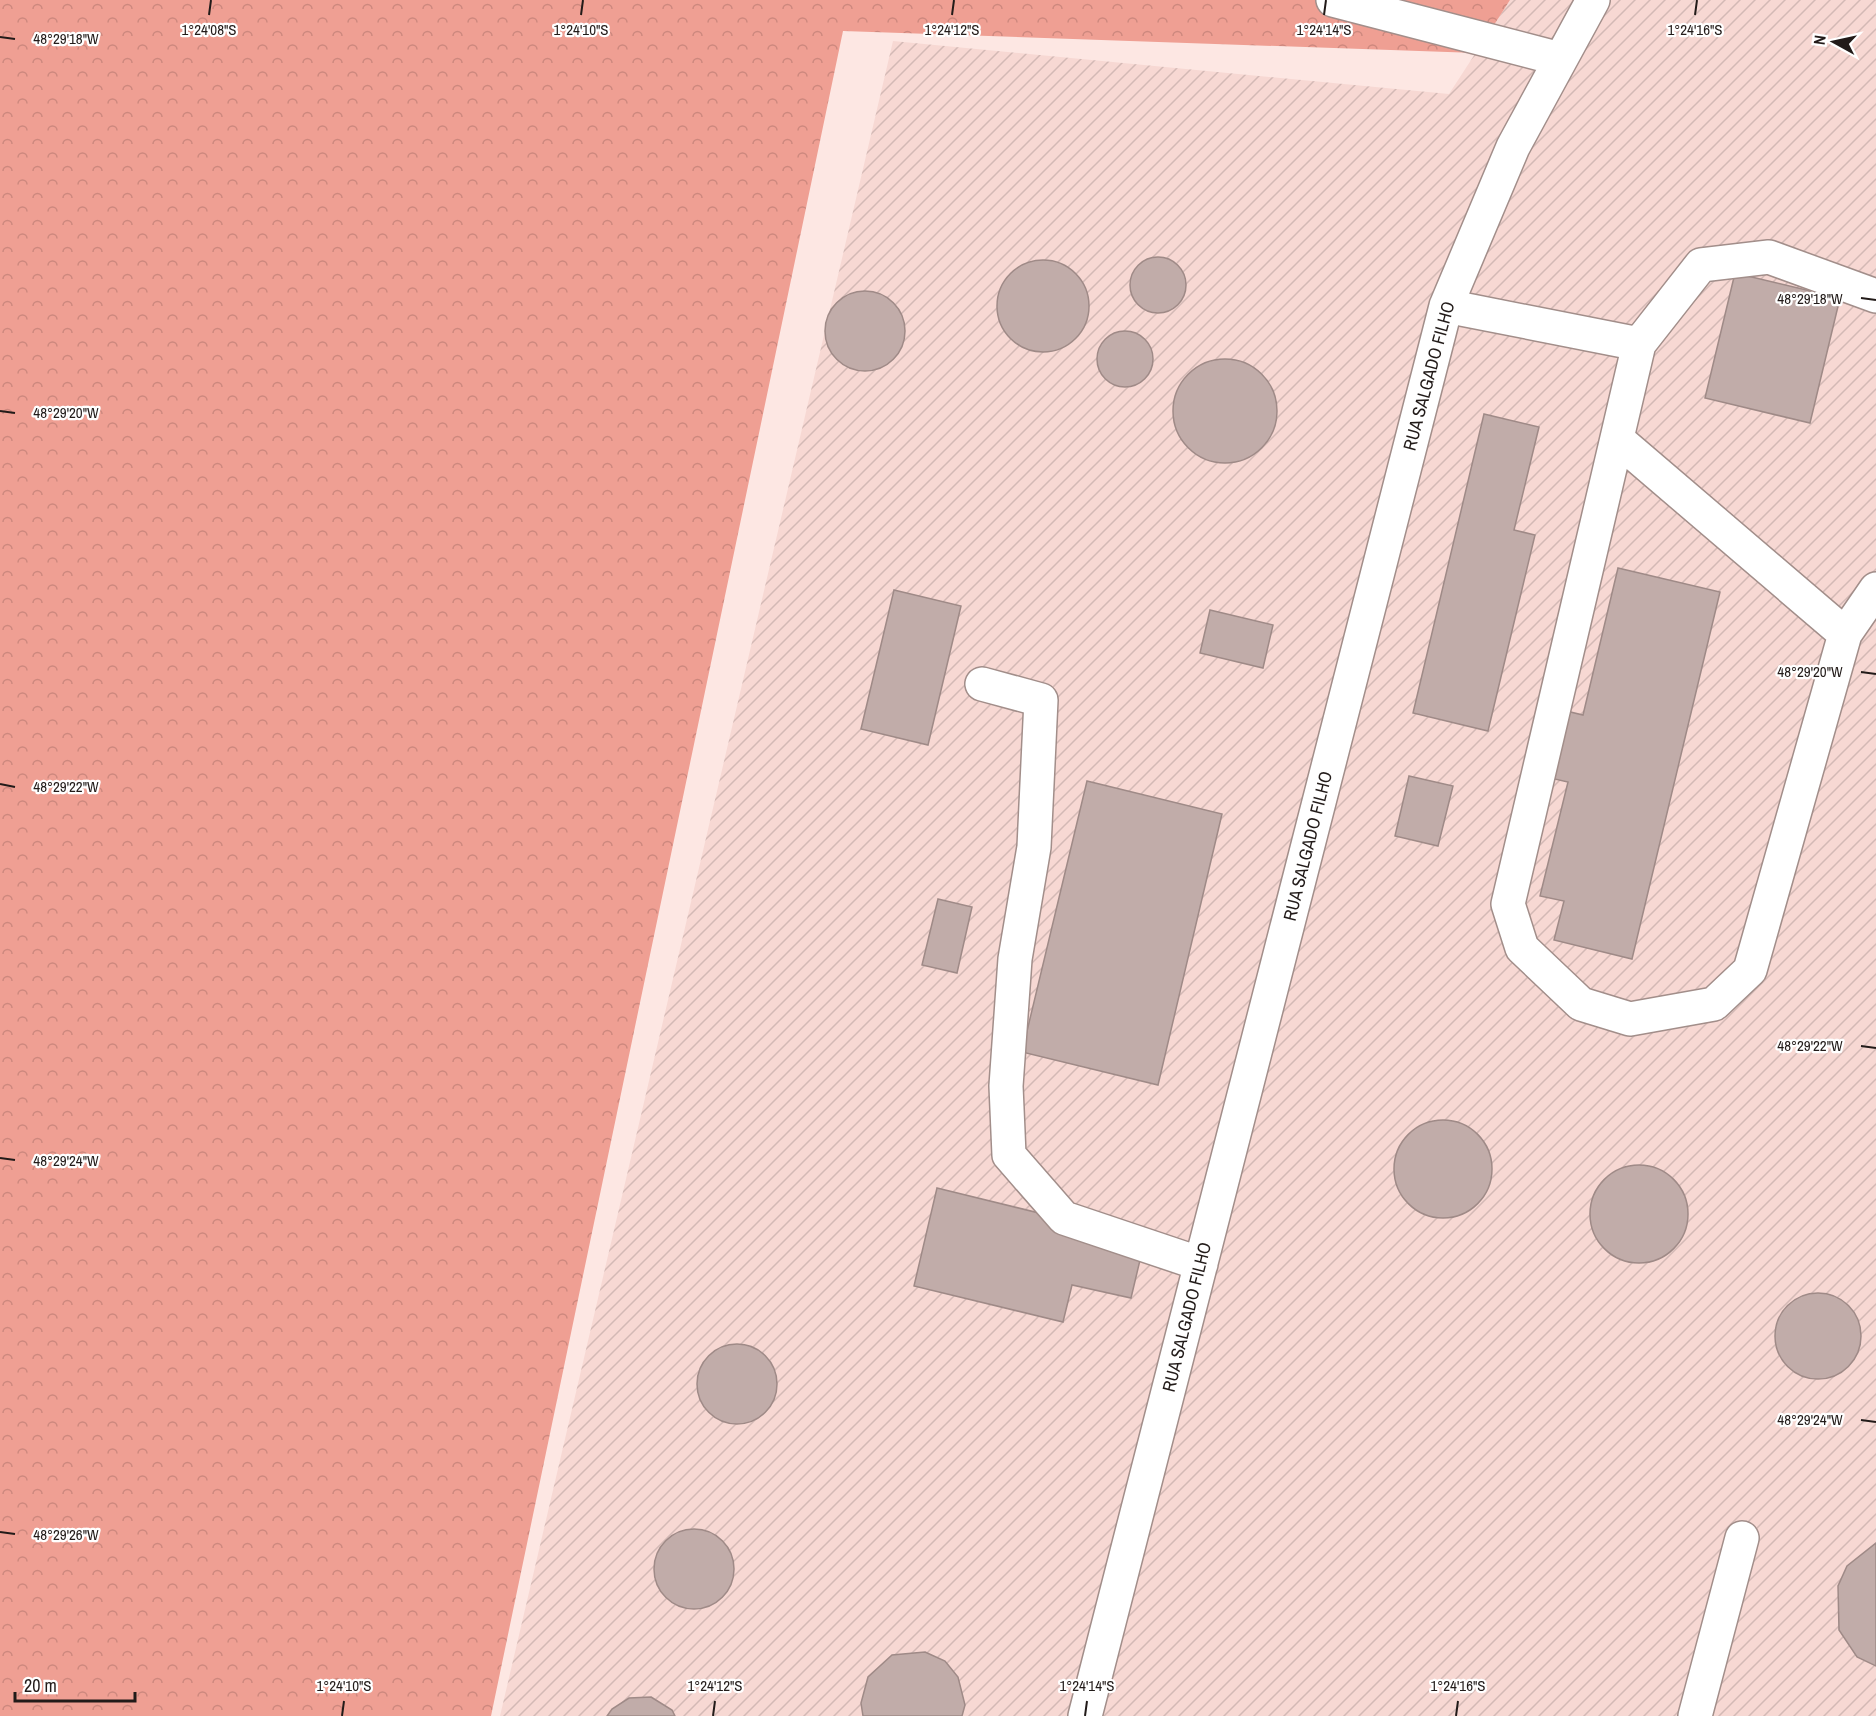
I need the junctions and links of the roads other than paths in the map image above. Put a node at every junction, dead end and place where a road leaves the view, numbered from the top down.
1 (1333, 0) edge
2 (1593, 0) edge
3 (1560, 59) junction
4 (1876, 296) edge
5 (1446, 306) junction
6 (1639, 344) junction
7 (1617, 439) junction
8 (1876, 589) edge
9 (1845, 634) junction
10 (982, 684) dead end
11 (1201, 1264) junction
12 (1742, 1538) dead end
13 (1086, 1716) edge
14 (1695, 1716) edge

1 - 3 lane
2 - 3 lane, RUA SALGADO FILHO
3 - 5 lane, RUA SALGADO FILHO
4 - 6 lane
5 - 6 lane
5 - 11 lane, RUA SALGADO FILHO
6 - 7 lane
7 - 9 lane
7 - 9 lane
8 - 9 lane
10 - 11 lane
11 - 13 lane, RUA SALGADO FILHO
12 - 14 lane

